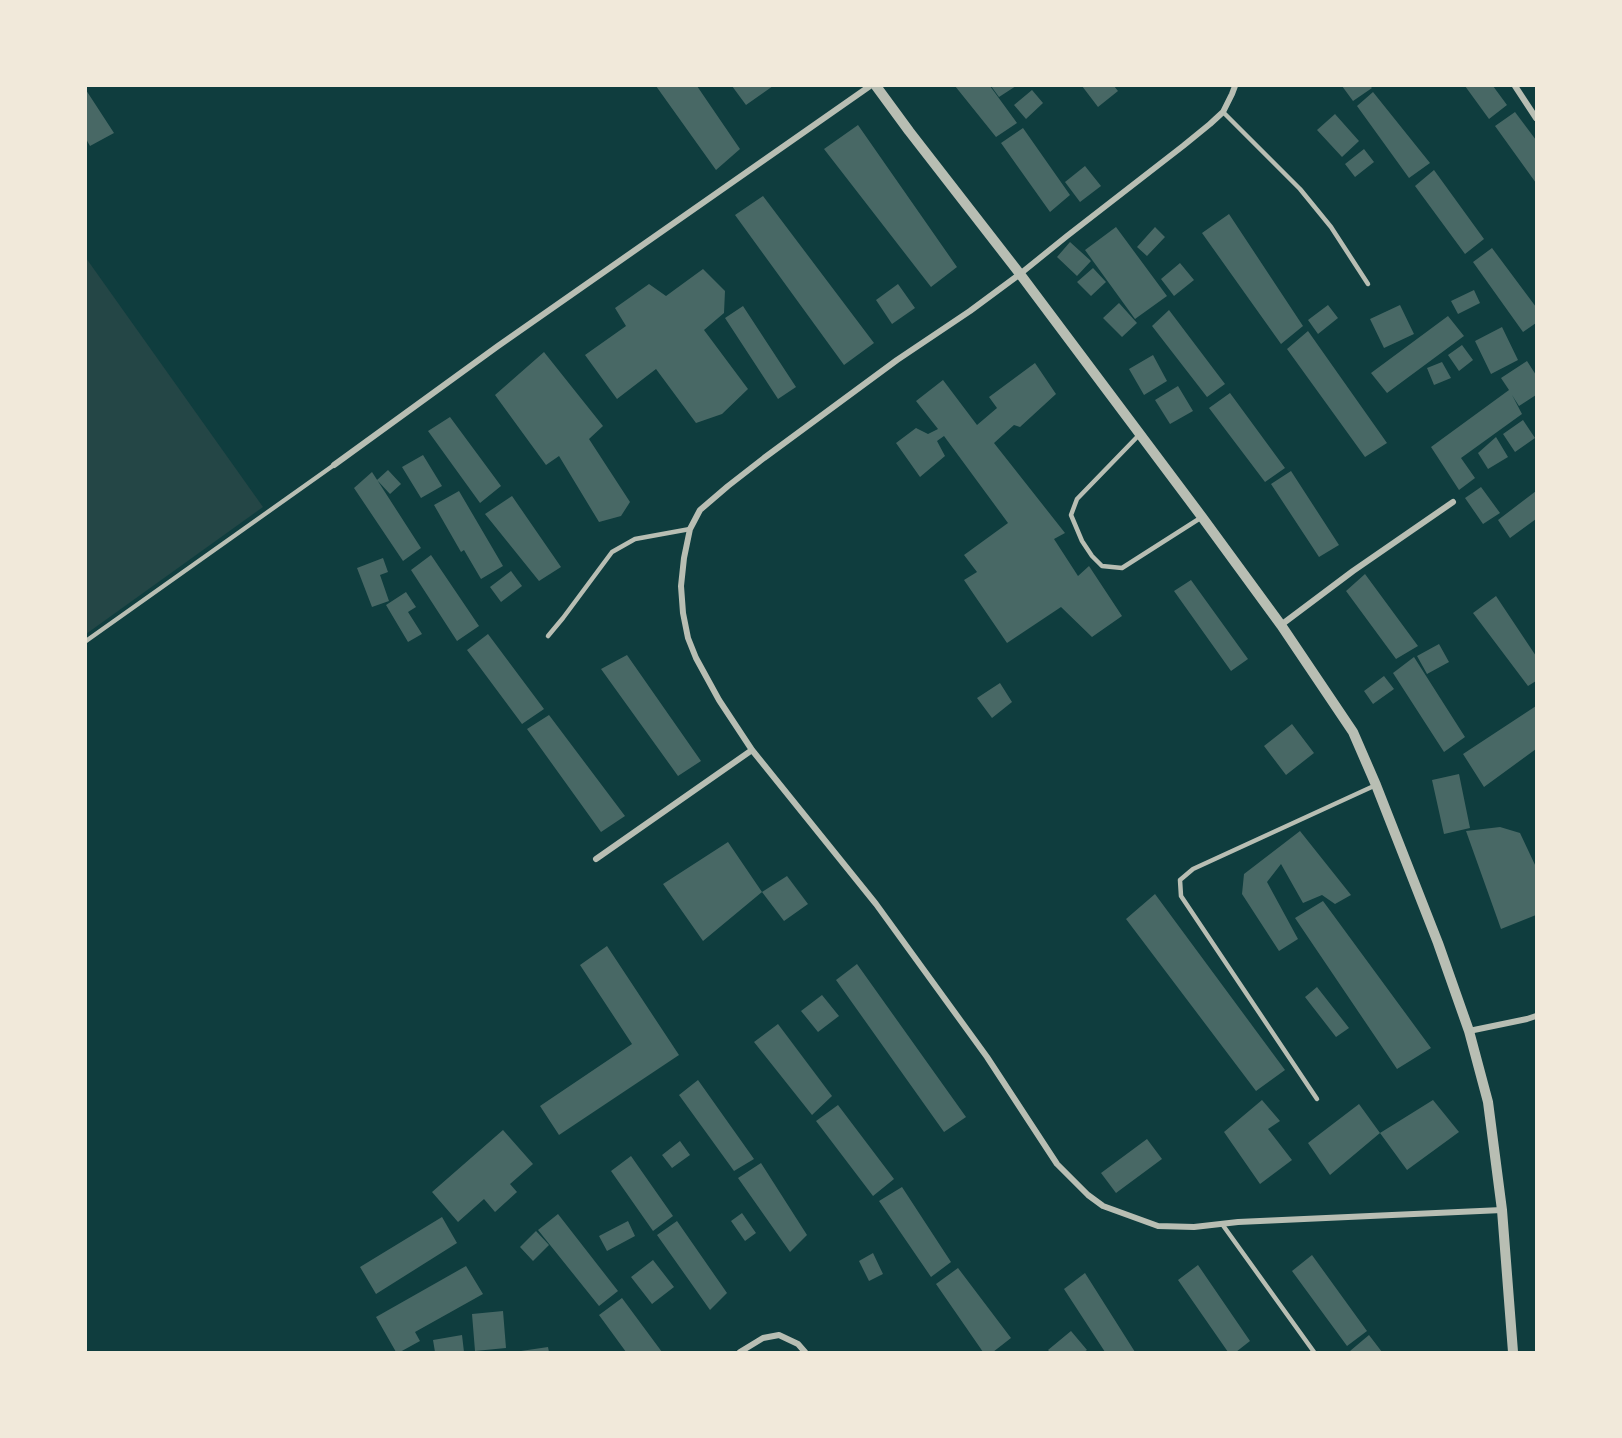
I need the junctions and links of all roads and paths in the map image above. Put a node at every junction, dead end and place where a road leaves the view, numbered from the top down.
1 (870, 86) edge
2 (876, 86) edge
3 (1235, 86) edge
4 (1515, 86) edge
5 (1223, 112) junction
6 (1536, 118) edge
7 (1020, 274) junction
8 (1368, 284) dead end
9 (1139, 435) junction
10 (334, 465) joint
11 (1453, 502) dead end
12 (1202, 517) junction
13 (690, 529) junction
14 (1281, 625) junction
15 (548, 636) dead end
16 (86, 641) edge
17 (752, 750) junction
18 (1376, 785) junction
19 (596, 859) dead end
20 (1536, 1016) edge
21 (1469, 1031) junction
22 (1317, 1099) dead end
23 (1502, 1210) junction
24 (1222, 1224) junction
25 (740, 1353) edge
26 (805, 1353) edge
27 (1314, 1353) edge
28 (1513, 1353) edge

1 - 10 street
2 - 7 street
3 - 5 street
4 - 6 street
5 - 7 street
5 - 8 lane
7 - 9 street
7 - 13 street
9 - 12 street
9 - 12 lane
10 - 16 lane
11 - 14 street
12 - 14 street
13 - 15 lane
13 - 17 street
14 - 18 street
17 - 19 street
17 - 24 street
18 - 21 street
18 - 22 lane
20 - 21 street
21 - 23 street
23 - 24 street
23 - 28 street
24 - 27 lane
25 - 26 street

